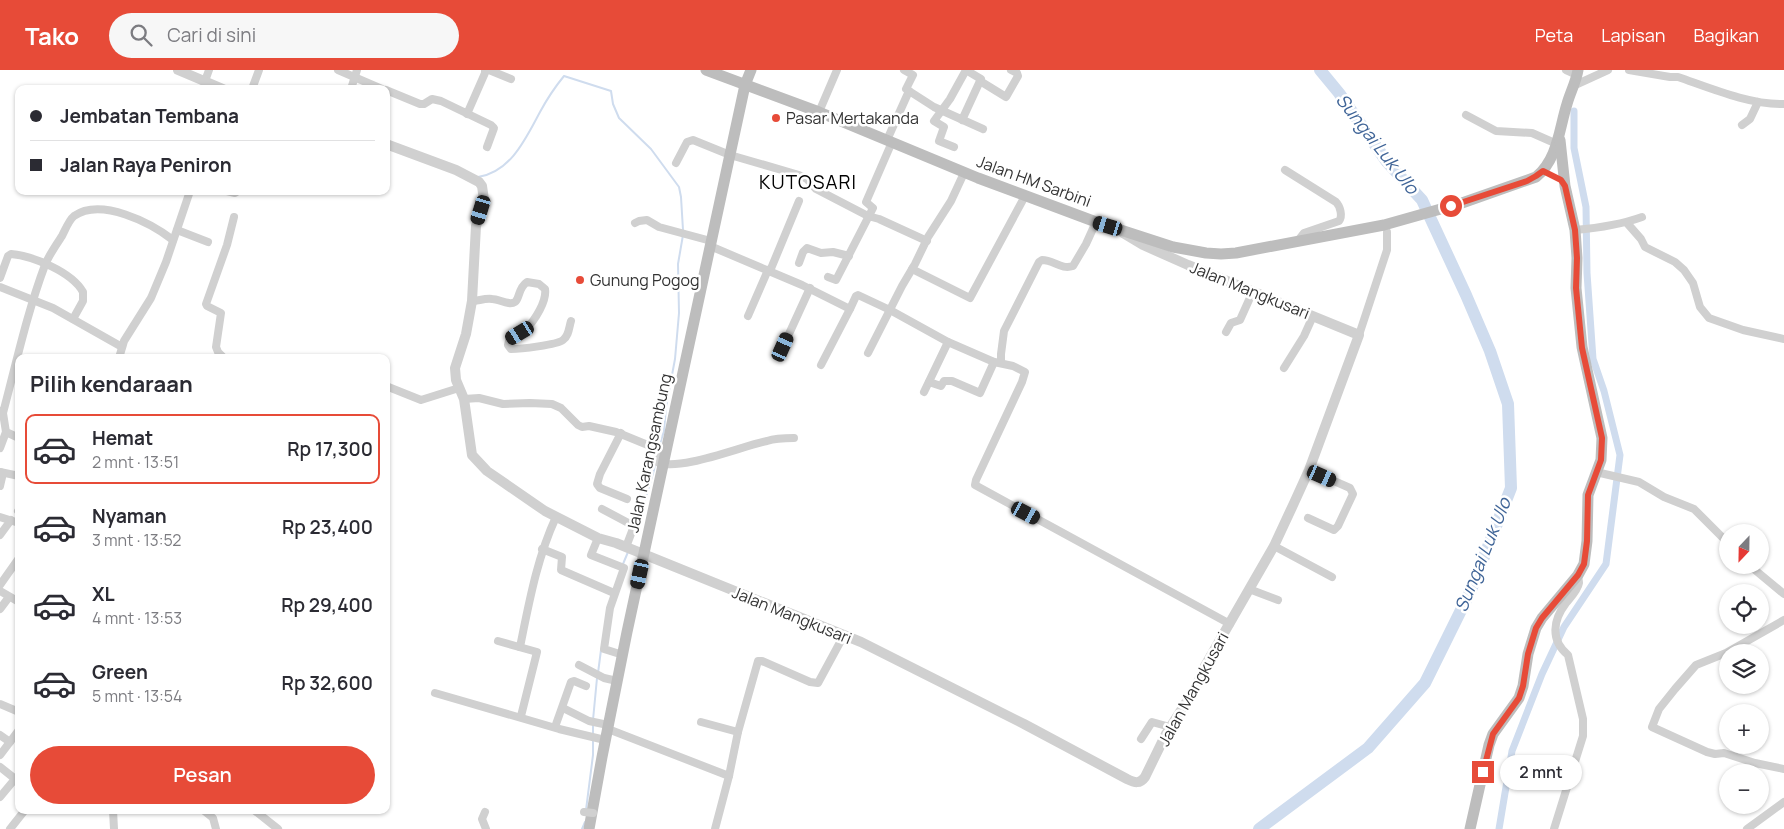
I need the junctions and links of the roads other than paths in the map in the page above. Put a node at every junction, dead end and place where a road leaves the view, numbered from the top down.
1 (178, 70) edge
2 (209, 70) edge
3 (259, 70) edge
4 (338, 70) edge
5 (484, 70) edge
6 (489, 70) edge
7 (706, 70) edge
8 (751, 70) edge
9 (837, 70) edge
10 (904, 70) edge
11 (966, 70) edge
12 (1011, 70) edge
13 (1566, 70) edge
14 (1608, 70) edge
15 (1629, 70) edge
16 (1684, 70) edge
17 (356, 74) edge
18 (1576, 77) edge
19 (1678, 77) junction
20 (511, 79) dead end
21 (205, 81) junction
22 (980, 82) junction
23 (745, 84) junction
24 (214, 85) edge
25 (253, 85) edge
26 (375, 85) edge
27 (910, 91) junction
28 (390, 92) edge
29 (1758, 102) junction
30 (1784, 104) edge
31 (942, 111) junction
32 (819, 112) junction
33 (467, 114) junction
34 (1466, 115) dead end
35 (962, 120) junction
36 (1742, 125) dead end
37 (982, 129) dead end
38 (1558, 138) junction
39 (889, 141) junction
40 (390, 145) edge
41 (487, 147) dead end
42 (954, 147) dead end
43 (730, 155) junction
44 (676, 163) dead end
45 (1285, 170) dead end
46 (1543, 171) junction
47 (964, 173) junction
48 (1565, 186) junction
49 (189, 195) edge
50 (1024, 196) junction
51 (799, 201) dead end
52 (868, 216) junction
53 (234, 217) dead end
54 (1642, 217) dead end
55 (1096, 222) junction
56 (635, 223) dead end
57 (1627, 223) junction
58 (1389, 228) junction
59 (1119, 229) junction
60 (1581, 229) junction
61 (177, 230) junction
62 (173, 240) junction
63 (927, 241) junction
64 (208, 242) dead end
65 (1297, 242) junction
66 (711, 244) junction
67 (849, 256) junction
68 (799, 263) dead end
69 (46, 264) junction
70 (912, 269) junction
71 (769, 270) junction
72 (828, 277) dead end
73 (0, 278) edge
74 (0, 287) edge
75 (810, 288) junction
76 (1253, 291) junction
77 (34, 300) junction
78 (472, 302) junction
79 (850, 309) junction
80 (890, 310) junction
81 (748, 316) dead end
82 (1313, 316) junction
83 (73, 319) junction
84 (571, 321) dead end
85 (1226, 332) dead end
86 (1359, 335) junction
87 (1784, 339) edge
88 (948, 342) junction
89 (122, 347) junction
90 (783, 347) dead end
91 (868, 353) dead end
92 (18, 354) edge
93 (120, 354) edge
94 (220, 354) edge
95 (998, 362) junction
96 (15, 364) edge
97 (821, 365) dead end
98 (1284, 368) dead end
99 (929, 382) junction
100 (390, 388) edge
101 (459, 388) junction
102 (924, 392) dead end
103 (464, 399) junction
104 (1, 412) edge
105 (6, 432) junction
106 (621, 433) junction
107 (15, 436) edge
108 (794, 438) dead end
109 (0, 448) edge
110 (663, 464) junction
111 (1309, 470) junction
112 (1596, 472) junction
113 (1, 473) edge
114 (15, 475) edge
115 (0, 486) edge
116 (627, 499) dead end
117 (602, 509) dead end
118 (0, 517) edge
119 (556, 517) junction
120 (1308, 518) dead end
121 (15, 522) edge
122 (0, 534) edge
123 (1719, 534) edge
124 (598, 538) junction
125 (1274, 546) junction
126 (628, 548) junction
127 (542, 549) junction
128 (644, 554) junction
129 (15, 564) edge
130 (1760, 574) edge
131 (1578, 575) junction
132 (1332, 577) dead end
133 (0, 585) edge
134 (1249, 589) junction
135 (0, 591) edge
136 (614, 593) junction
137 (1784, 594) edge
138 (15, 598) edge
139 (15, 600) edge
140 (1278, 600) dead end
141 (0, 609) edge
142 (1784, 620) edge
143 (1230, 624) junction
144 (844, 635) junction
145 (498, 641) dead end
146 (520, 647) junction
147 (623, 655) junction
148 (578, 665) dead end
149 (617, 681) junction
150 (586, 686) dead end
151 (435, 693) dead end
152 (0, 704) edge
153 (563, 708) junction
154 (15, 710) edge
155 (521, 716) junction
156 (701, 722) dead end
157 (555, 727) junction
158 (1170, 728) junction
159 (601, 732) junction
160 (738, 732) junction
161 (0, 735) edge
162 (15, 735) edge
163 (1141, 739) dead end
164 (10, 742) junction
165 (0, 755) edge
166 (0, 767) edge
167 (1784, 769) edge
168 (729, 776) junction
169 (15, 779) edge
170 (15, 783) edge
171 (0, 797) edge
172 (1784, 802) edge
173 (485, 812) dead end
174 (22, 814) edge
175 (113, 814) edge
176 (208, 814) edge
177 (259, 814) edge
178 (10, 829) edge
179 (114, 829) edge
180 (216, 829) edge
181 (278, 829) edge
182 (486, 829) edge
183 (589, 829) edge
184 (715, 829) edge
185 (1470, 829) edge
186 (1554, 829) edge
187 (1747, 829) edge

1 - 21 street
2 - 21 street
3 - 25 street
4 - 17 street
5 - 33 street
6 - 20 street
7 - 23 main road, Jalan HM Sarbini
8 - 23 main road, Jalan Karangsambung
9 - 32 street
10 - 27 street
11 - 22 street
11 - 31 street
12 - 22 street
13 - 18 street
14 - 18 street
15 - 19 street
16 - 19 street
17 - 26 street
18 - 38 main road
19 - 29 street
21 - 24 street
22 - 35 street
23 - 32 main road, Jalan HM Sarbini
23 - 43 main road, Jalan Karangsambung
27 - 31 street
27 - 39 street
28 - 33 street
29 - 30 street
29 - 36 street
31 - 35 street
31 - 42 street
32 - 39 main road, Jalan HM Sarbini
33 - 41 street
34 - 38 street
35 - 37 street
38 - 46 main road
38 - 48 main road
39 - 47 main road, Jalan HM Sarbini
39 - 52 street
40 - 78 street, Jalan Mangkusari
43 - 44 street
43 - 52 street
43 - 66 main road, Jalan Karangsambung
45 - 65 street
46 - 48 main road
46 - 58 main road, Jalan HM Sarbini
47 - 50 main road, Jalan HM Sarbini
47 - 63 street
48 - 60 main road
49 - 61 street
50 - 55 main road, Jalan HM Sarbini
50 - 70 street
51 - 71 street
52 - 63 street
52 - 67 street
53 - 94 street
54 - 57 street
55 - 59 main road, Jalan HM Sarbini
55 - 95 street
56 - 66 street
57 - 60 street
57 - 87 street
58 - 65 main road, Jalan HM Sarbini
58 - 86 street
59 - 65 main road, Jalan HM Sarbini
59 - 76 street, Jalan Mangkusari
60 - 112 main road
61 - 62 street
61 - 64 street
62 - 69 street
62 - 89 street
63 - 70 street
66 - 71 street
66 - 110 main road, Jalan Karangsambung
67 - 68 street
67 - 72 street
69 - 73 street
69 - 77 street
69 - 83 street
70 - 80 street
71 - 75 street
71 - 81 street
74 - 77 street
75 - 79 street
75 - 90 street
76 - 82 street, Jalan Mangkusari
76 - 85 street
77 - 83 street
77 - 92 street
78 - 84 street
78 - 101 street, Jalan Mangkusari
79 - 80 street
79 - 97 street
80 - 88 street
80 - 91 street
82 - 86 street, Jalan Mangkusari
82 - 98 street
83 - 89 street
86 - 111 street, Jalan Mangkusari
88 - 95 street
88 - 99 street
89 - 93 street
95 - 99 street
95 - 143 street
96 - 104 street
99 - 102 street
100 - 101 street
101 - 103 street, Jalan Mangkusari
103 - 106 street
103 - 119 street, Jalan Mangkusari
104 - 105 street
105 - 107 street
105 - 109 street
106 - 110 street
106 - 116 street
108 - 110 street
110 - 128 main road, Jalan Karangsambung
111 - 120 street
111 - 125 street, Jalan Mangkusari
112 - 123 street
112 - 131 main road
113 - 114 street
113 - 115 street
117 - 126 street
118 - 121 street
119 - 124 street, Jalan Mangkusari
119 - 127 street
121 - 122 street
124 - 126 street, Jalan Mangkusari
124 - 136 street
125 - 132 street
125 - 134 street, Jalan Mangkusari
126 - 128 street, Jalan Mangkusari
127 - 136 street
127 - 146 street
128 - 144 street, Jalan Mangkusari
128 - 147 main road, Jalan Karangsambung
129 - 133 street
130 - 137 street
131 - 185 main road
131 - 186 street
134 - 140 street
134 - 143 street, Jalan Mangkusari
135 - 138 street
136 - 147 street
139 - 141 street
142 - 167 street
143 - 158 street, Jalan Mangkusari
144 - 158 street, Jalan Mangkusari
144 - 160 street
145 - 146 street
146 - 155 street
147 - 149 main road, Jalan Karangsambung
148 - 149 street
149 - 159 main road, Jalan Karangsambung
150 - 153 street
151 - 155 street
152 - 154 street
153 - 157 street
153 - 159 street
155 - 157 street
156 - 160 street
157 - 159 street
158 - 163 street
159 - 168 street
159 - 183 main road, Jalan Karangsambung
160 - 168 street
161 - 164 street
162 - 164 street
164 - 165 street
166 - 169 street
168 - 184 street
170 - 171 street
172 - 187 street
173 - 182 street
174 - 178 street
175 - 179 street
176 - 180 street
177 - 181 street

